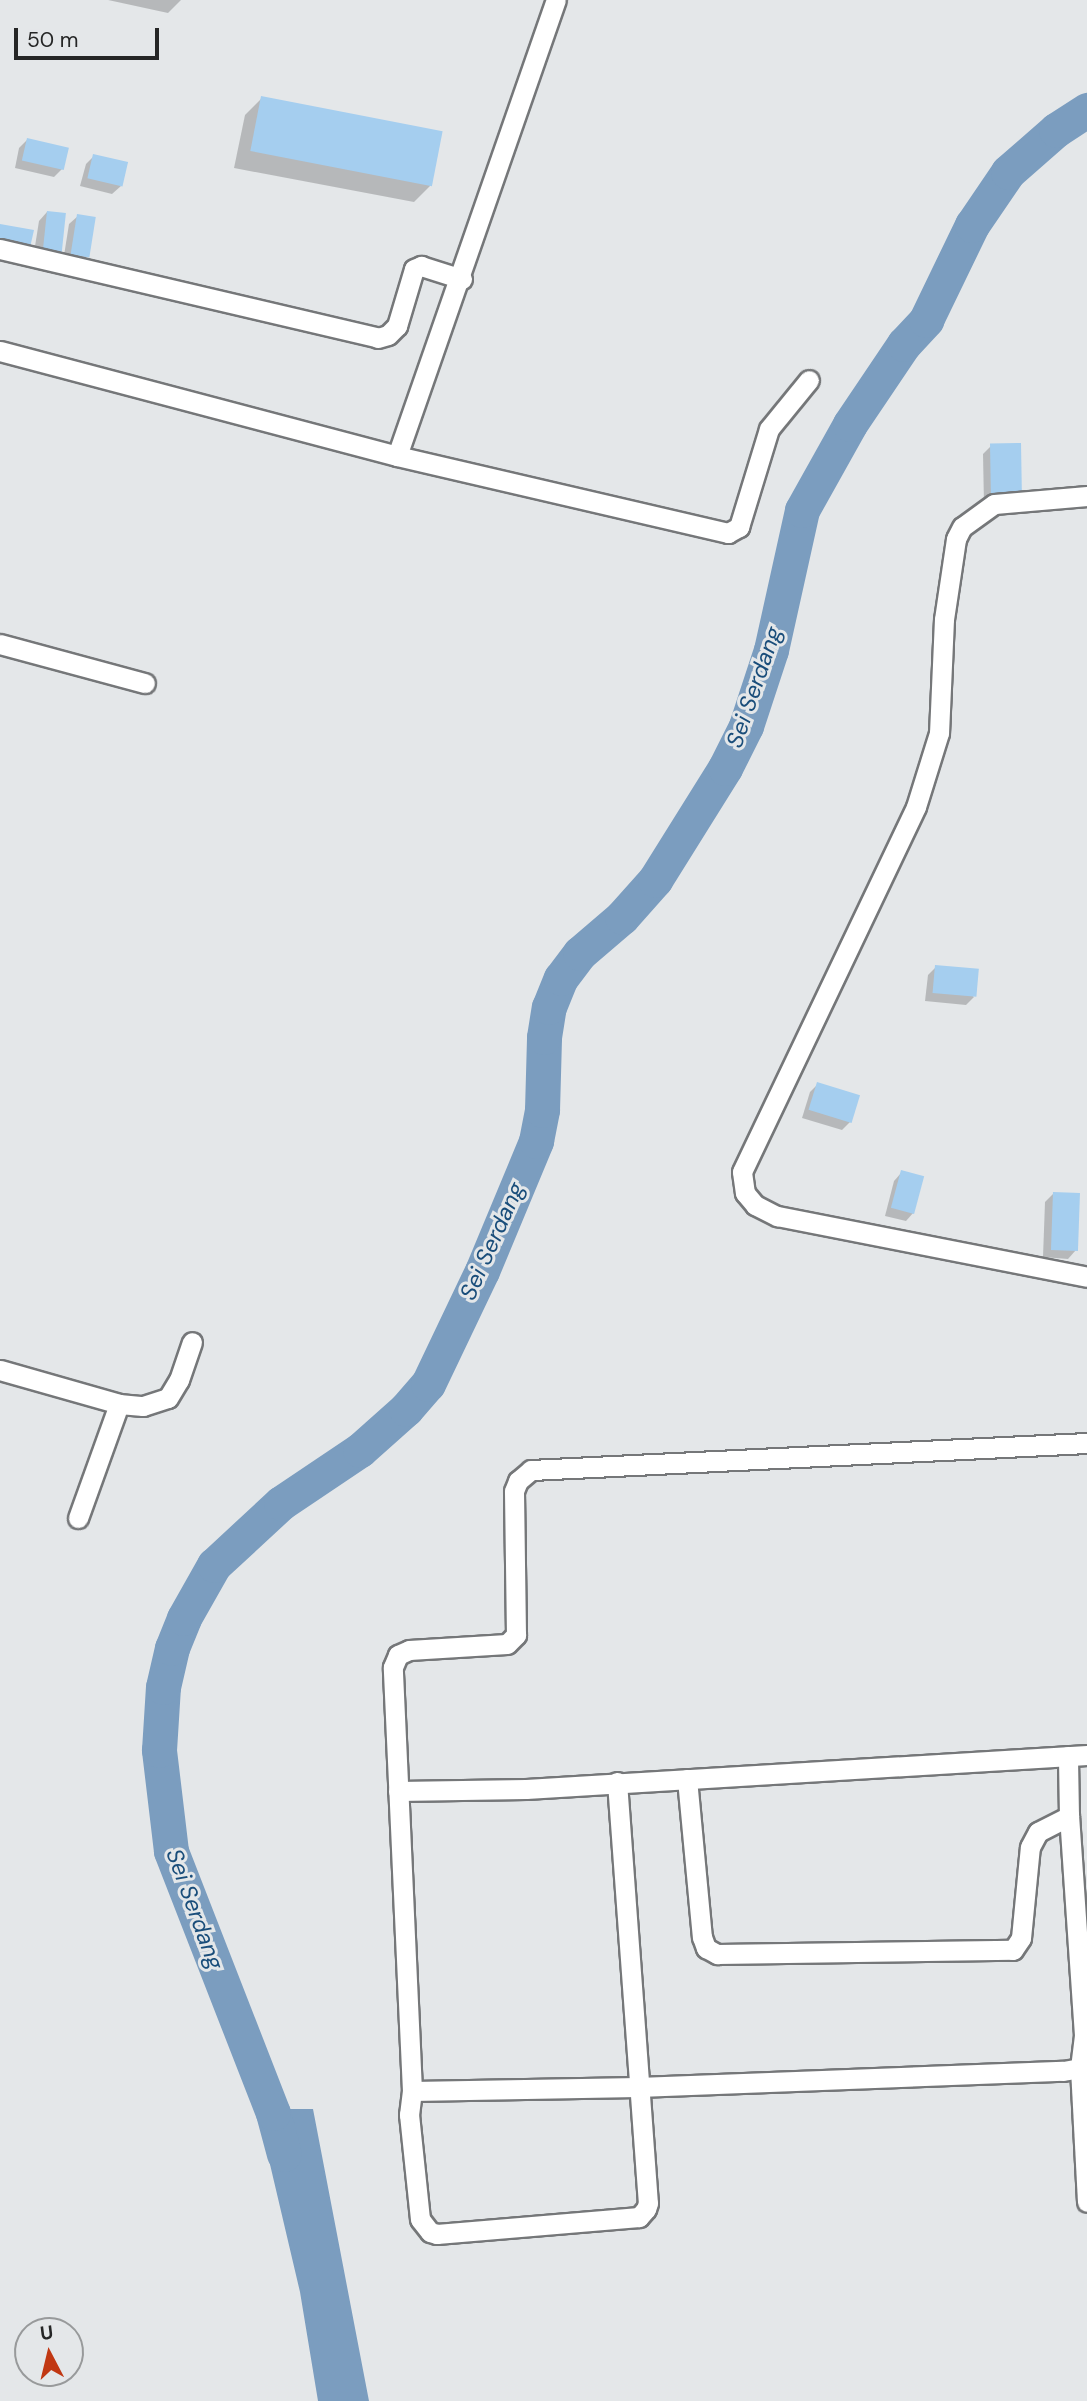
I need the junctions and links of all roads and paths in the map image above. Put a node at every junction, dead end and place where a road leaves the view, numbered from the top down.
1 (556, 0) edge
2 (0, 249) edge
3 (457, 277) junction
4 (0, 351) edge
5 (809, 380) dead end
6 (397, 456) junction
7 (1087, 496) edge
8 (0, 644) edge
9 (145, 683) dead end
10 (1087, 1277) edge
11 (192, 1342) dead end
12 (0, 1370) edge
13 (119, 1404) junction
14 (1087, 1443) edge
15 (78, 1518) dead end
16 (1078, 1756) edge
17 (687, 1779) junction
18 (617, 1782) junction
19 (398, 1791) junction
20 (1069, 1816) junction
21 (1080, 2068) junction
22 (638, 2087) junction
23 (412, 2091) junction
24 (1087, 2202) edge

1 - 3 street
2 - 3 street
3 - 6 street
4 - 6 street
5 - 6 street
7 - 10 street
8 - 9 street
11 - 13 street
12 - 13 street
13 - 15 street
14 - 19 street
16 - 17 street
16 - 20 street
17 - 18 street
17 - 20 street
18 - 19 street
18 - 22 street
19 - 23 street
20 - 21 street
21 - 22 street
21 - 24 street
22 - 23 street
22 - 23 street

